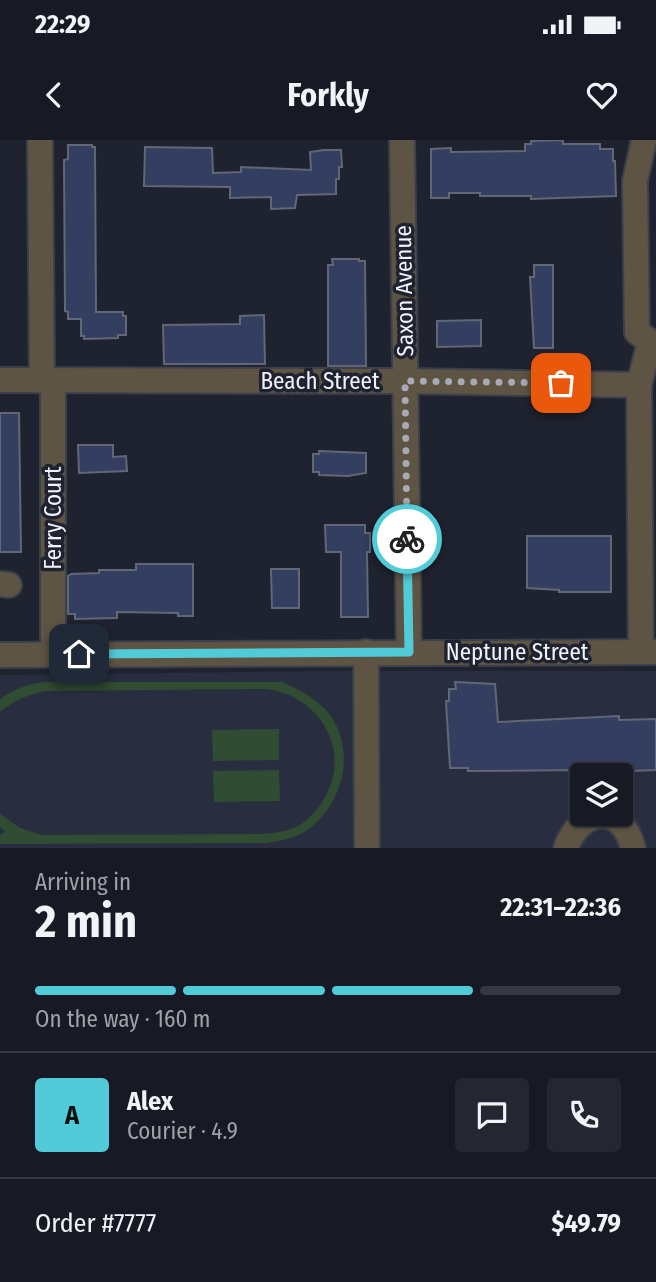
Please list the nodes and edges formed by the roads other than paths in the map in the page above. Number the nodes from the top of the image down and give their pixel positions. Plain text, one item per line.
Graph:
1 (40, 140) edge
2 (402, 140) edge
3 (647, 147) edge
4 (646, 202) edge
5 (646, 255) edge
6 (646, 304) edge
7 (653, 344) edge
8 (0, 380) edge
9 (47, 381) junction
10 (405, 381) junction
11 (639, 385) junction
12 (366, 652) junction
13 (409, 652) junction
14 (648, 652) edge
15 (53, 654) junction
16 (0, 655) edge
17 (367, 848) edge
18 (566, 848) edge
19 (633, 848) edge

1 - 9 street, Ferry Court
2 - 10 street, Saxon Avenue
3 - 4 street
4 - 5 street
5 - 6 street
6 - 7 street
7 - 11 street
8 - 9 street, Beach Street
9 - 10 street, Beach Street
9 - 15 street, Ferry Court
10 - 11 street, Beach Street
10 - 13 street, Saxon Avenue
11 - 14 street
12 - 13 street, Neptune Street
12 - 15 street, Neptune Street
12 - 17 street
13 - 14 street, Neptune Street
15 - 16 street, Neptune Street
18 - 19 street

